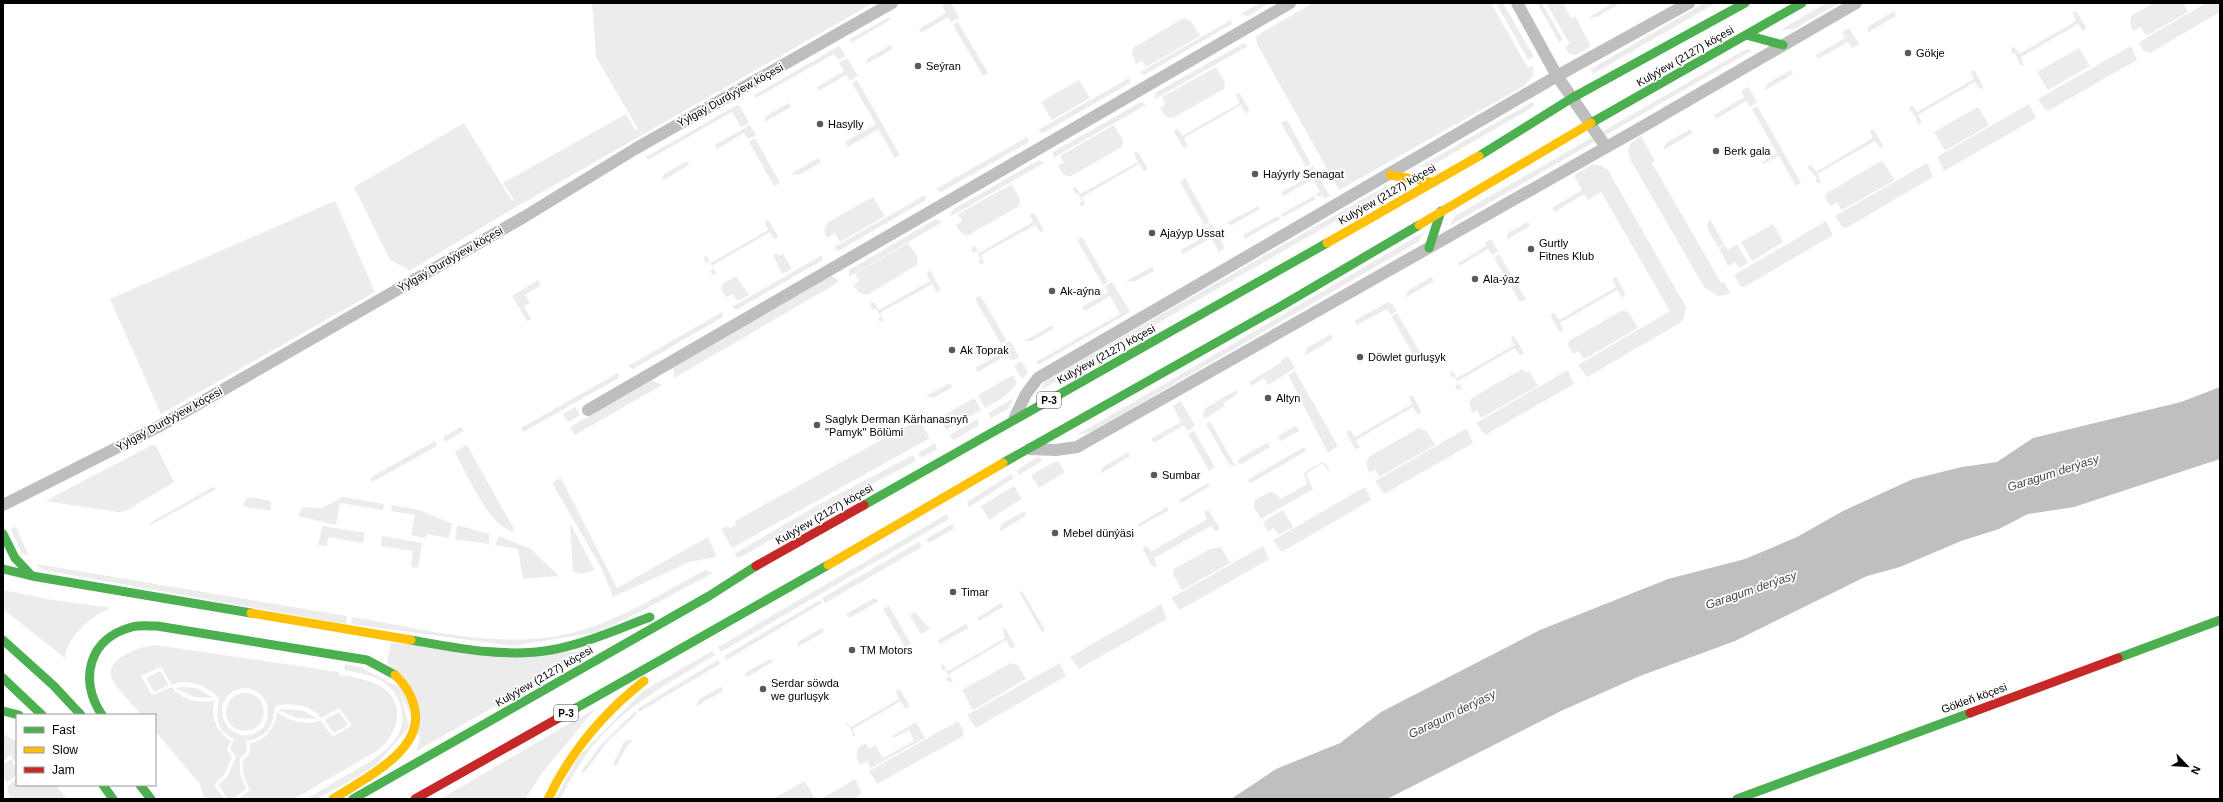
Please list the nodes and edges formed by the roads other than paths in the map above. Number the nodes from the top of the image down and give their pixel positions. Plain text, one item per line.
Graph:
1 (892, 3) edge
2 (1290, 3) edge
3 (1517, 3) edge
4 (1689, 3) edge
5 (1746, 3) edge
6 (1802, 3) edge
7 (1856, 3) edge
8 (1733, 7) edge
9 (1746, 35) junction
10 (1783, 45) junction
11 (1558, 76) junction
12 (1572, 98) junction
13 (1590, 124) junction
14 (1606, 147) junction
15 (1390, 174) junction
16 (1431, 182) junction
17 (1441, 210) junction
18 (1429, 248) junction
19 (588, 410) dead end
20 (1014, 420) junction
21 (1027, 448) junction
22 (3, 505) edge
23 (3, 534) edge
24 (3, 569) edge
25 (32, 576) junction
26 (709, 596) junction
27 (2220, 620) edge
28 (718, 627) junction
29 (3, 640) edge
30 (3, 678) edge
31 (3, 711) edge
32 (16, 714) edge
33 (41, 714) edge
34 (80, 714) edge
35 (101, 714) edge
36 (104, 786) edge
37 (141, 786) edge
38 (113, 799) edge
39 (151, 799) edge
40 (333, 799) edge
41 (353, 799) edge
42 (415, 799) edge
43 (548, 799) edge
44 (1737, 799) edge

1 - 22 street, Ýylgaý Durdyýew köçesi
2 - 19 street
3 - 11 street
4 - 11 street
5 - 8 main road, Kulyýew (2127) köçesi / P-3
6 - 9 main road, Kulyýew (2127) köçesi / P-3
7 - 10 street
8 - 12 main road, Kulyýew (2127) köçesi / P-3
9 - 10 main road
9 - 13 main road, Kulyýew (2127) köçesi / P-3
10 - 14 street
11 - 12 street
11 - 15 street
12 - 13 street
12 - 16 main road, Kulyýew (2127) köçesi / P-3
13 - 14 street
13 - 17 main road, Kulyýew (2127) köçesi / P-3
14 - 18 street
15 - 16 main road
15 - 20 street
16 - 20 main road, Kulyýew (2127) köçesi / P-3
17 - 18 main road
17 - 21 main road, Kulyýew (2127) köçesi / P-3
18 - 21 street
20 - 26 main road, Kulyýew (2127) köçesi / P-3
21 - 28 main road, Kulyýew (2127) köçesi / P-3
23 - 25 main road
24 - 25 main road
25 - 26 main road
26 - 41 main road, Kulyýew (2127) köçesi / P-3
27 - 44 main road, Gökleň köçesi
28 - 42 main road, Kulyýew (2127) köçesi / P-3
28 - 43 main road
29 - 34 main road
30 - 33 main road
31 - 32 main road
35 - 40 main road
36 - 38 main road
37 - 39 main road

